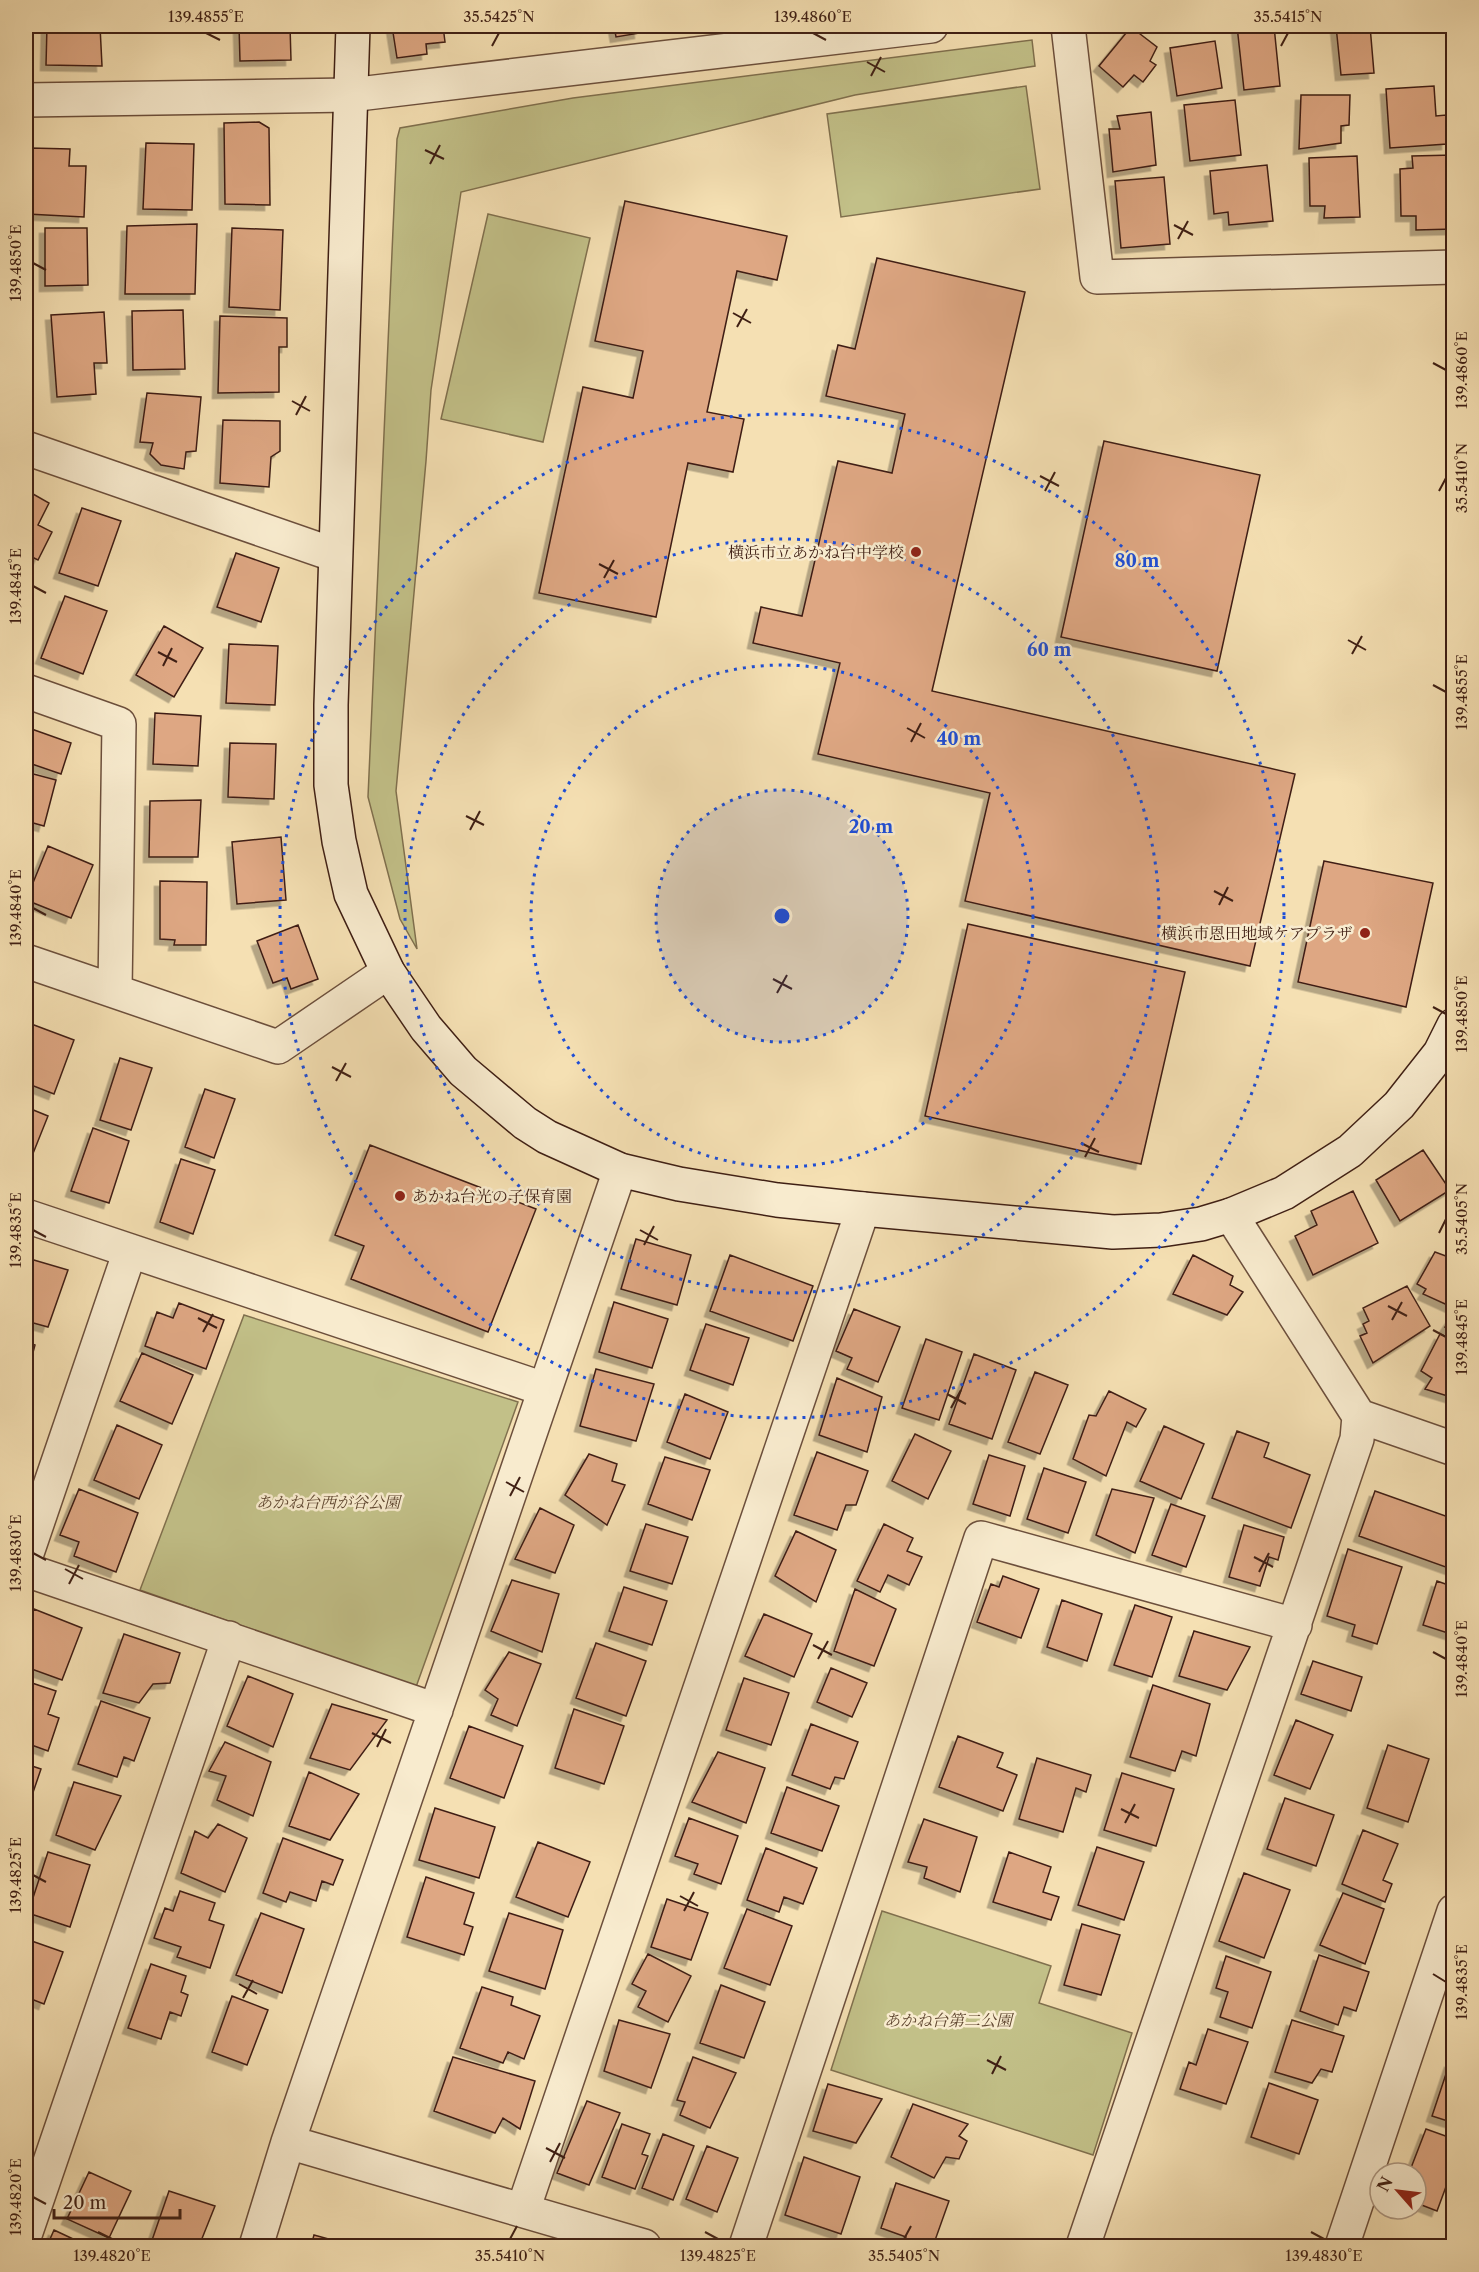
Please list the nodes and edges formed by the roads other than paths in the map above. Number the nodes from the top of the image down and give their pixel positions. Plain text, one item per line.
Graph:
1 (353, 26) edge
2 (931, 26) edge
3 (1068, 26) edge
4 (351, 95) junction
5 (26, 100) edge
6 (1454, 267) edge
7 (26, 448) edge
8 (335, 555) junction
9 (26, 691) edge
10 (26, 961) edge
11 (388, 972) junction
12 (115, 990) junction
13 (1454, 1024) edge
14 (620, 1170) junction
15 (863, 1209) junction
16 (1232, 1215) junction
17 (26, 1216) edge
18 (130, 1251) junction
19 (544, 1389) junction
20 (1359, 1416) junction
21 (1454, 1449) edge
22 (26, 1556) edge
23 (26, 1570) edge
24 (1295, 1625) junction
25 (229, 1638) junction
26 (436, 1710) junction
27 (1454, 1911) edge
28 (288, 2142) junction
29 (523, 2210) junction
30 (26, 2232) edge
31 (256, 2247) edge
32 (644, 2247) edge
33 (746, 2247) edge
34 (1083, 2247) edge
35 (1342, 2247) edge

1 - 4 street
2 - 4 street
3 - 6 street
4 - 5 street
4 - 8 street
7 - 8 street
8 - 11 street
9 - 12 street
10 - 12 street
11 - 12 street
11 - 14 street
13 - 16 street
14 - 15 street
14 - 19 street
15 - 16 street
15 - 29 street
16 - 20 street
17 - 18 street
18 - 19 street
18 - 22 street
19 - 26 street
20 - 21 street
20 - 24 street
23 - 25 street
24 - 33 street
24 - 34 street
25 - 26 street
25 - 30 street
26 - 28 street
27 - 35 street
28 - 29 street
28 - 31 street
29 - 32 street

